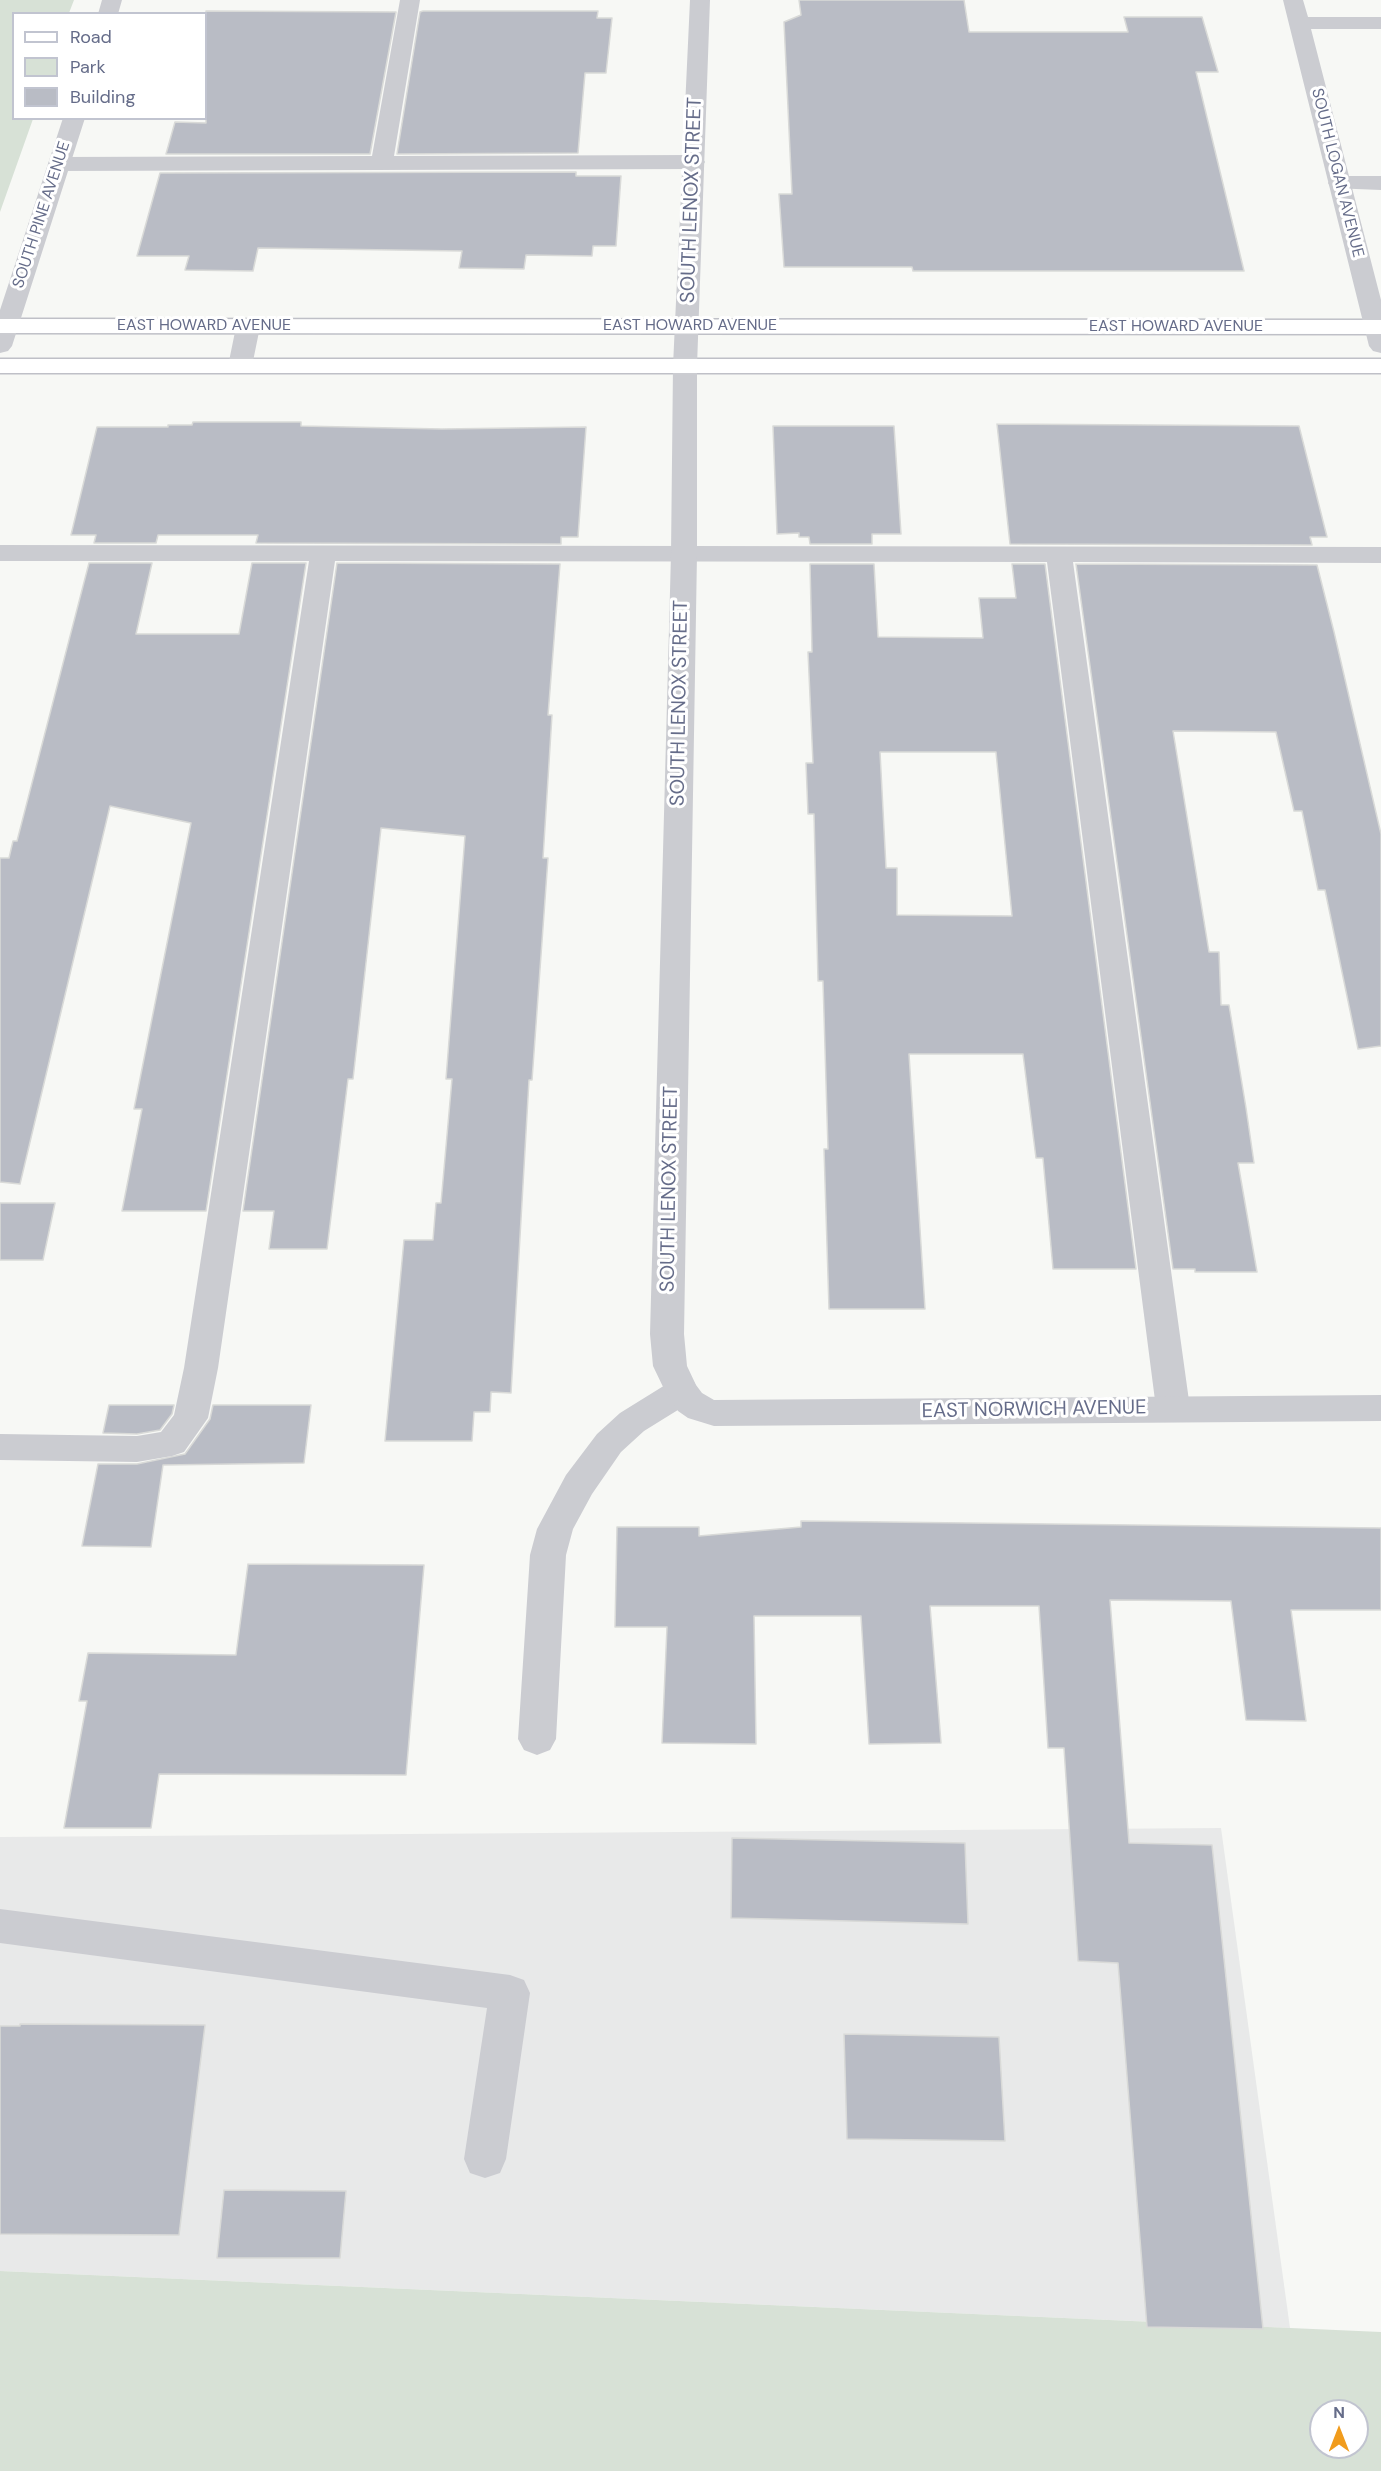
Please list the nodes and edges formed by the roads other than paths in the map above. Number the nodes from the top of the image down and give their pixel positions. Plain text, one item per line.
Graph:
1 (410, 0) edge
2 (700, 0) edge
3 (1293, 0) edge
4 (1299, 23) junction
5 (1381, 23) edge
6 (73, 120) edge
7 (694, 162) junction
8 (382, 163) junction
9 (59, 164) junction
10 (1339, 183) junction
11 (1381, 183) edge
12 (687, 326) junction
13 (248, 327) junction
14 (2, 332) edge
15 (1379, 333) edge
16 (0, 366) edge
17 (240, 366) junction
18 (685, 366) junction
19 (1381, 366) edge
20 (0, 553) edge
21 (323, 553) junction
22 (684, 554) junction
23 (1059, 555) junction
24 (1381, 555) edge
25 (686, 1396) junction
26 (1173, 1408) junction
27 (1381, 1408) edge
28 (0, 1447) edge
29 (537, 1739) dead end
30 (0, 1926) edge
31 (485, 2159) dead end

1 - 8 street
2 - 7 street, SOUTH LENOX STREET
3 - 4 street, SOUTH LOGAN AVENUE
4 - 5 street
4 - 10 street, SOUTH LOGAN AVENUE
6 - 9 street, SOUTH PINE AVENUE
7 - 8 street
7 - 12 street, SOUTH LENOX STREET
8 - 9 street
9 - 14 street, SOUTH PINE AVENUE
10 - 11 street
10 - 15 street, SOUTH LOGAN AVENUE
12 - 13 main road, EAST HOWARD AVENUE
12 - 15 main road, EAST HOWARD AVENUE
12 - 18 street, SOUTH LENOX STREET
13 - 14 main road, EAST HOWARD AVENUE
13 - 17 street
16 - 17 main road
17 - 18 main road
18 - 19 main road
18 - 22 street, SOUTH LENOX STREET
20 - 21 street
21 - 22 street
21 - 28 street
22 - 23 street
22 - 25 street, SOUTH LENOX STREET
23 - 24 street
23 - 26 street
25 - 26 street, EAST NORWICH AVENUE
25 - 29 street
26 - 27 street, EAST NORWICH AVENUE
30 - 31 street

